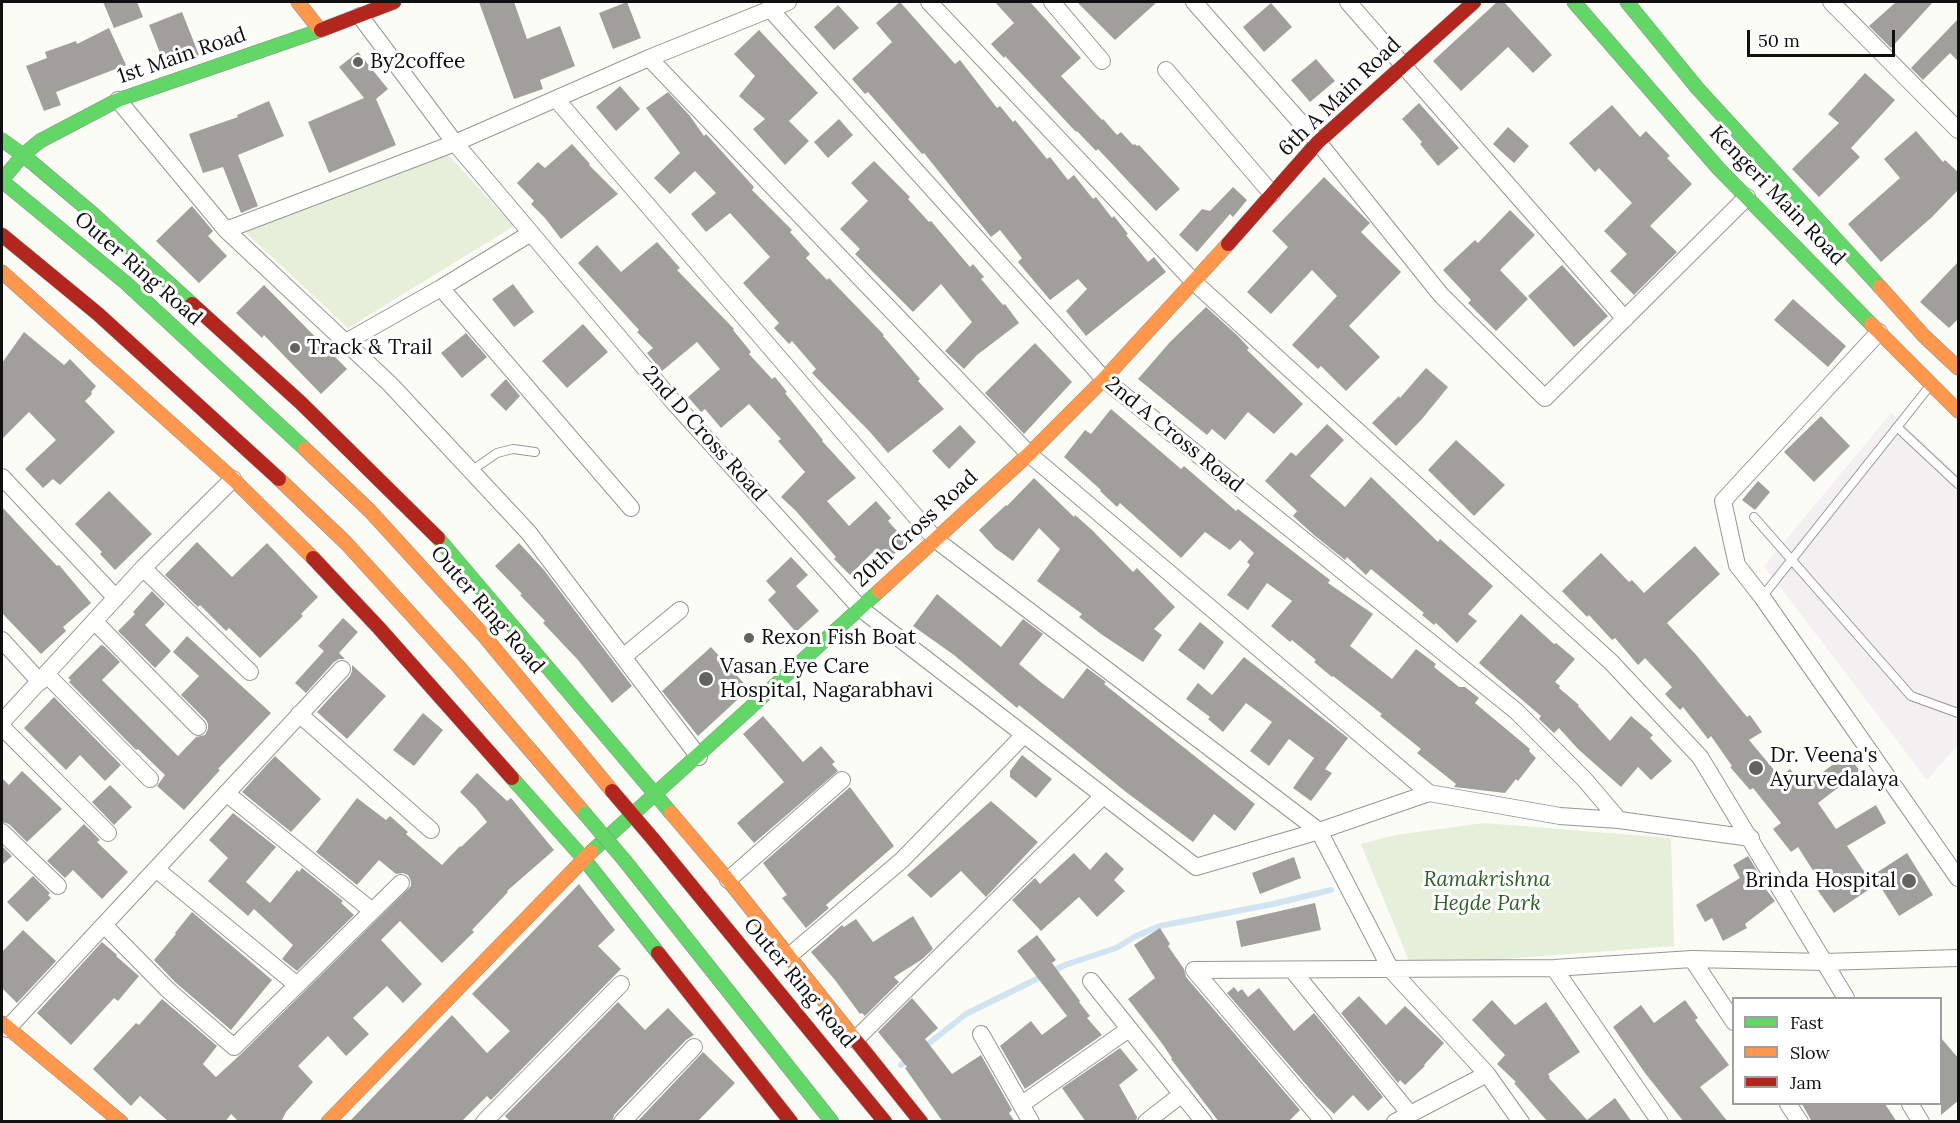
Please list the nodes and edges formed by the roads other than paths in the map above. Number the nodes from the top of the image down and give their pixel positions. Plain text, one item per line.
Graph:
1 (298, 2) edge
2 (394, 2) edge
3 (788, 2) edge
4 (929, 2) edge
5 (1052, 2) edge
6 (1194, 2) edge
7 (1348, 2) edge
8 (1474, 2) edge
9 (1574, 2) edge
10 (1832, 2) edge
11 (1632, 4) edge
12 (769, 8) junction
13 (360, 16) junction
14 (320, 30) junction
15 (649, 58) junction
16 (1102, 61) dead end
17 (1402, 66) junction
18 (1166, 70) dead end
19 (556, 99) junction
20 (118, 100) junction
21 (1959, 130) edge
22 (2, 140) edge
23 (1318, 142) junction
24 (455, 144) junction
25 (23, 155) junction
26 (2, 180) edge
27 (1272, 194) junction
28 (1747, 197) junction
29 (226, 230) junction
30 (531, 233) junction
31 (2, 235) edge
32 (2, 273) edge
33 (1194, 282) junction
34 (441, 288) junction
35 (1625, 319) junction
36 (1879, 332) junction
37 (346, 342) junction
38 (1959, 368) edge
39 (1104, 379) junction
40 (1932, 385) junction
41 (1959, 411) edge
42 (1898, 427) junction
43 (535, 452) dead end
44 (1029, 454) junction
45 (471, 471) junction
46 (2, 477) edge
47 (233, 480) junction
48 (1959, 484) edge
49 (632, 508) dead end
50 (1754, 517) dead end
51 (936, 540) junction
52 (1791, 559) junction
53 (143, 568) junction
54 (1762, 597) junction
55 (117, 598) junction
56 (861, 609) junction
57 (680, 610) dead end
58 (95, 622) junction
59 (2, 640) edge
60 (623, 657) junction
61 (342, 669) dead end
62 (250, 672) dead end
63 (44, 678) junction
64 (1959, 713) edge
65 (299, 714) junction
66 (2, 722) edge
67 (198, 727) dead end
68 (2, 728) edge
69 (1023, 736) junction
70 (699, 757) junction
71 (150, 779) dead end
72 (842, 780) dead end
73 (226, 793) junction
74 (654, 793) junction
75 (1430, 793) junction
76 (1102, 798) junction
77 (1619, 820) junction
78 (431, 830) dead end
79 (1319, 831) junction
80 (2, 832) edge
81 (108, 833) dead end
82 (1751, 838) junction
83 (584, 859) junction
84 (156, 869) junction
85 (1959, 878) edge
86 (728, 880) junction
87 (401, 883) dead end
88 (58, 886) dead end
89 (371, 910) junction
90 (104, 925) junction
91 (789, 956) junction
92 (1959, 958) edge
93 (1692, 959) junction
94 (1824, 962) junction
95 (1554, 968) junction
96 (1391, 970) junction
97 (1293, 971) junction
98 (1091, 981) dead end
99 (621, 984) dead end
100 (297, 985) junction
101 (1845, 997) edge
102 (1732, 1019) edge
103 (4, 1026) edge
104 (1129, 1029) junction
105 (981, 1034) dead end
106 (855, 1040) junction
107 (694, 1047) dead end
108 (1487, 1074) junction
109 (1182, 1094) junction
110 (1022, 1104) junction
111 (1789, 1105) edge
112 (1911, 1105) edge
113 (1403, 1118) edge
114 (121, 1122) edge
115 (328, 1122) edge
116 (483, 1122) edge
117 (622, 1122) edge
118 (791, 1122) edge
119 (832, 1122) edge
120 (885, 1122) edge
121 (921, 1122) edge
122 (1031, 1122) edge
123 (1146, 1122) edge
124 (1204, 1122) edge
125 (1324, 1122) edge
126 (1521, 1122) edge
127 (1659, 1122) edge
128 (1800, 1122) edge
129 (1921, 1122) edge

1 - 14 main road
2 - 13 main road, 1st Main Road
3 - 12 street
4 - 33 street
5 - 16 street
6 - 23 street
7 - 17 street
8 - 17 main road, 6th A Main Road
9 - 28 main road, Kengeri Main Road
10 - 21 street
11 - 38 main road, Kengeri Main Road
12 - 15 street
12 - 39 street, 2nd A Cross Road
13 - 14 main road, 1st Main Road
13 - 24 street, 2nd D Cross Road
14 - 20 main road, 1st Main Road
15 - 19 street
15 - 44 street
17 - 23 main road, 6th A Main Road
17 - 35 street
18 - 27 street
19 - 24 street
19 - 51 street
20 - 25 main road, 1st Main Road
20 - 29 street
22 - 25 main road
23 - 27 main road, 6th A Main Road
23 - 35 street
24 - 29 street
24 - 30 street, 2nd D Cross Road
25 - 26 main road, 1st Main Road
25 - 74 main road
26 - 120 main road, Outer Ring Road, bridge
27 - 33 main road, 6th A Main Road
28 - 35 street
28 - 36 main road, Kengeri Main Road
29 - 37 street
30 - 34 street
30 - 56 street, 2nd D Cross Road
31 - 119 main road, bridge
32 - 47 main road
33 - 39 main road, 20th Cross Road
33 - 82 street
34 - 37 street
34 - 49 street
36 - 40 main road, Kengeri Main Road
36 - 54 street
37 - 45 street
39 - 44 main road, 20th Cross Road
39 - 77 street, 2nd A Cross Road
40 - 41 main road, Kengeri Main Road
40 - 42 lane
42 - 48 lane
42 - 52 lane
43 - 45 lane
44 - 51 main road, 20th Cross Road
44 - 75 street
45 - 60 street
46 - 55 street
47 - 53 street
47 - 83 main road
50 - 52 lane
51 - 56 main road, 20th Cross Road
51 - 79 street
52 - 54 lane
52 - 64 lane
53 - 55 street
53 - 62 street
54 - 85 street
55 - 58 street
56 - 69 street, 2nd D Cross Road
56 - 70 main road, 20th Cross Road
57 - 60 street
58 - 63 street
58 - 67 street
59 - 63 street
60 - 70 street
61 - 65 street
63 - 66 street
63 - 71 street
65 - 73 street
65 - 78 street
68 - 81 street
69 - 76 street, 2nd D Cross Road
69 - 91 street
70 - 74 main road, 20th Cross Road
72 - 86 street
73 - 84 street
73 - 89 street
74 - 83 main road, 20th Cross Road
74 - 86 main road
75 - 77 street
75 - 79 street
76 - 79 street, 2nd D Cross Road
76 - 106 street
77 - 82 street
79 - 96 street
80 - 88 street
82 - 94 street
83 - 115 main road, 20th Cross Road
83 - 118 main road
84 - 90 street
84 - 100 street
86 - 91 main road
87 - 89 street
89 - 100 street
90 - 100 street
90 - 103 street
91 - 106 main road
92 - 94 street
93 - 94 street
93 - 95 street
93 - 102 street
94 - 101 street
95 - 96 street
95 - 127 street
96 - 97 street
96 - 108 street
97 - 113 street
97 - 125 street
98 - 104 street
99 - 116 street
103 - 114 main road
104 - 109 street
104 - 110 street
105 - 110 street
106 - 121 main road
107 - 117 street
108 - 113 street
108 - 126 street
109 - 123 street
109 - 124 street
110 - 122 street
111 - 128 street
112 - 129 street

